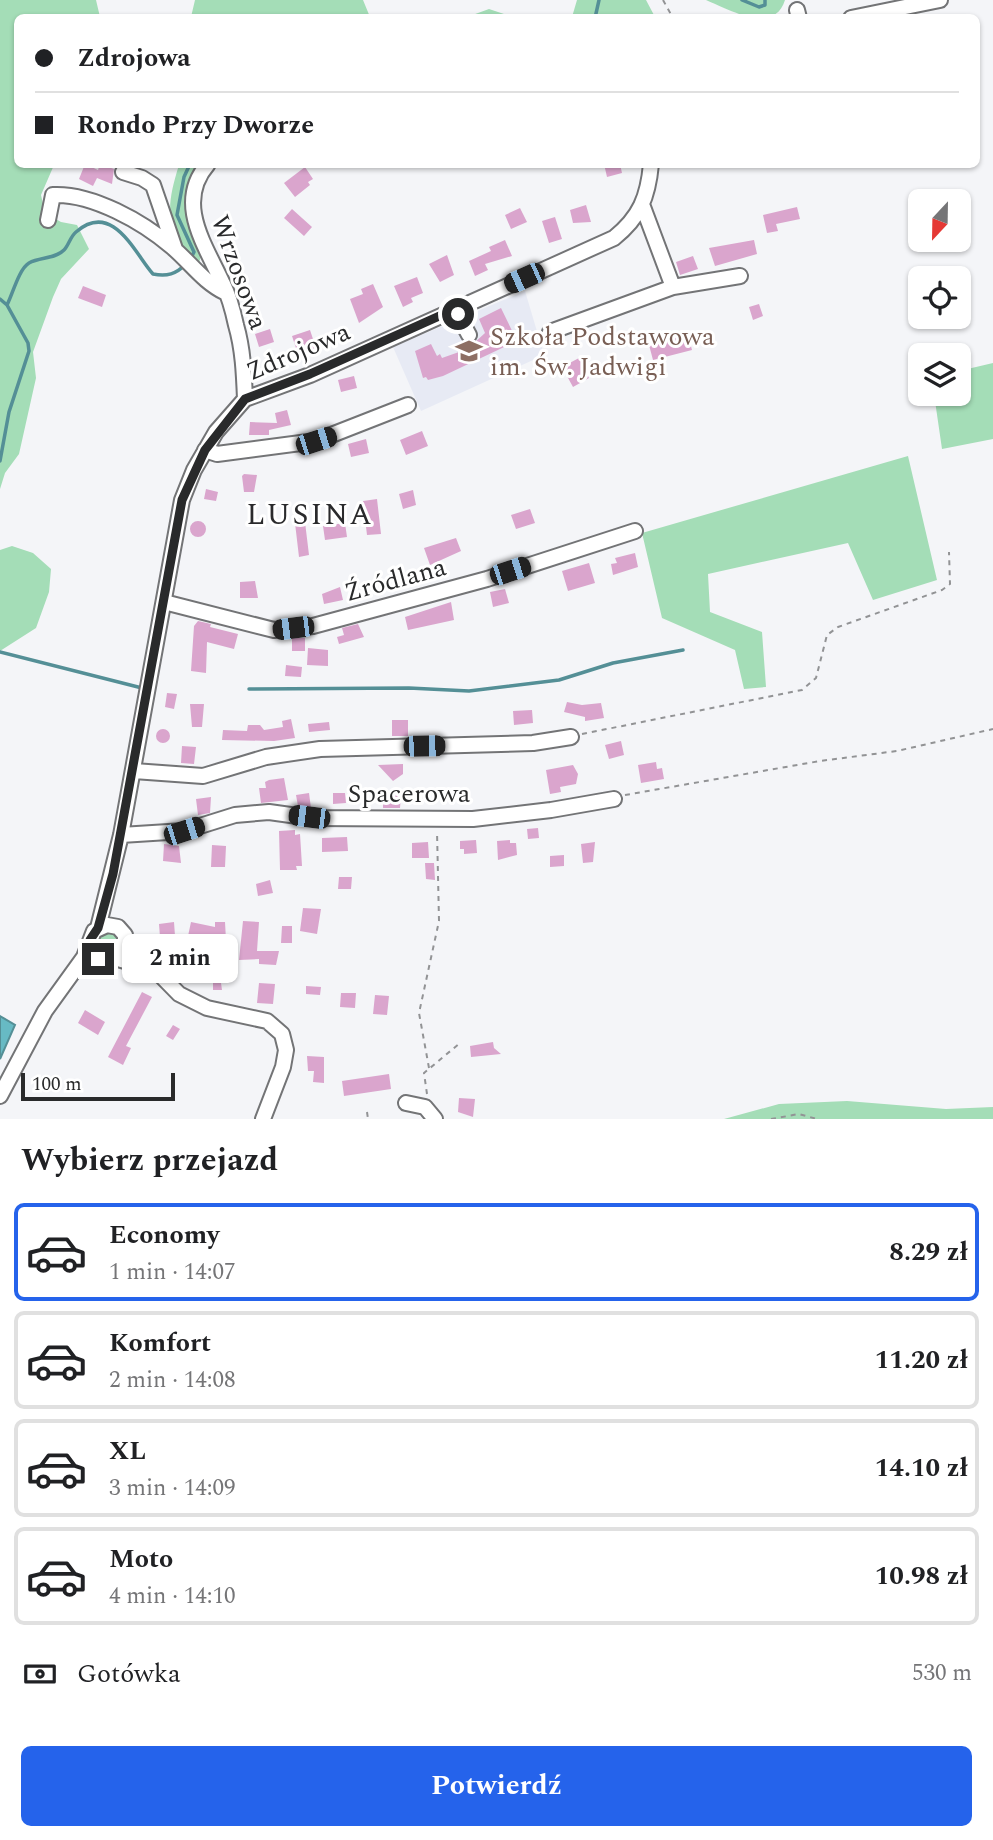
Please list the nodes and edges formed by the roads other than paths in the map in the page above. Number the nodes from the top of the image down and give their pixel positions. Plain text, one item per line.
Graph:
1 (860, 0) edge
2 (940, 0) edge
3 (865, 11) edge
4 (206, 168) edge
5 (650, 168) edge
6 (123, 172) dead end
7 (643, 207) junction
8 (48, 220) dead end
9 (183, 258) junction
10 (740, 276) dead end
11 (673, 287) junction
12 (226, 293) junction
13 (455, 309) junction
14 (550, 331) dead end
15 (469, 335) dead end
16 (245, 399) junction
17 (408, 405) dead end
18 (205, 450) junction
19 (635, 531) dead end
20 (164, 602) junction
21 (571, 737) road end
22 (134, 771) junction
23 (614, 799) road end
24 (121, 835) junction
25 (109, 892) junction
26 (118, 927) junction
27 (98, 928) junction
28 (127, 941) junction
29 (90, 945) junction
30 (118, 959) junction
31 (103, 961) junction
32 (153, 970) junction
33 (74, 976) junction
34 (0, 1096) edge
35 (405, 1103) dead end
36 (432, 1115) edge
37 (263, 1119) edge

1 - 3 street
2 - 3 street
4 - 12 street, Wrzosowa
5 - 7 street
6 - 9 street
7 - 11 street
7 - 13 street, Zdrojowa
8 - 9 street
9 - 12 street
10 - 11 street
11 - 14 street
12 - 16 street, Wrzosowa
13 - 15 street
13 - 16 street, Zdrojowa
16 - 18 street, Zdrojowa
17 - 18 street
18 - 20 street, Zdrojowa
19 - 20 street, Źródlana
20 - 22 street, Zdrojowa
21 - 22 street
22 - 24 street, Zdrojowa
23 - 24 street, Spacerowa
24 - 25 street, Zdrojowa
25 - 26 street, Zdrojowa
25 - 27 street, Zdrojowa
26 - 27 street
26 - 28 street
27 - 29 street
28 - 30 street
28 - 32 street
29 - 31 street
29 - 33 street
30 - 31 street
30 - 32 street
31 - 33 street
32 - 37 street
33 - 34 street
35 - 36 street

